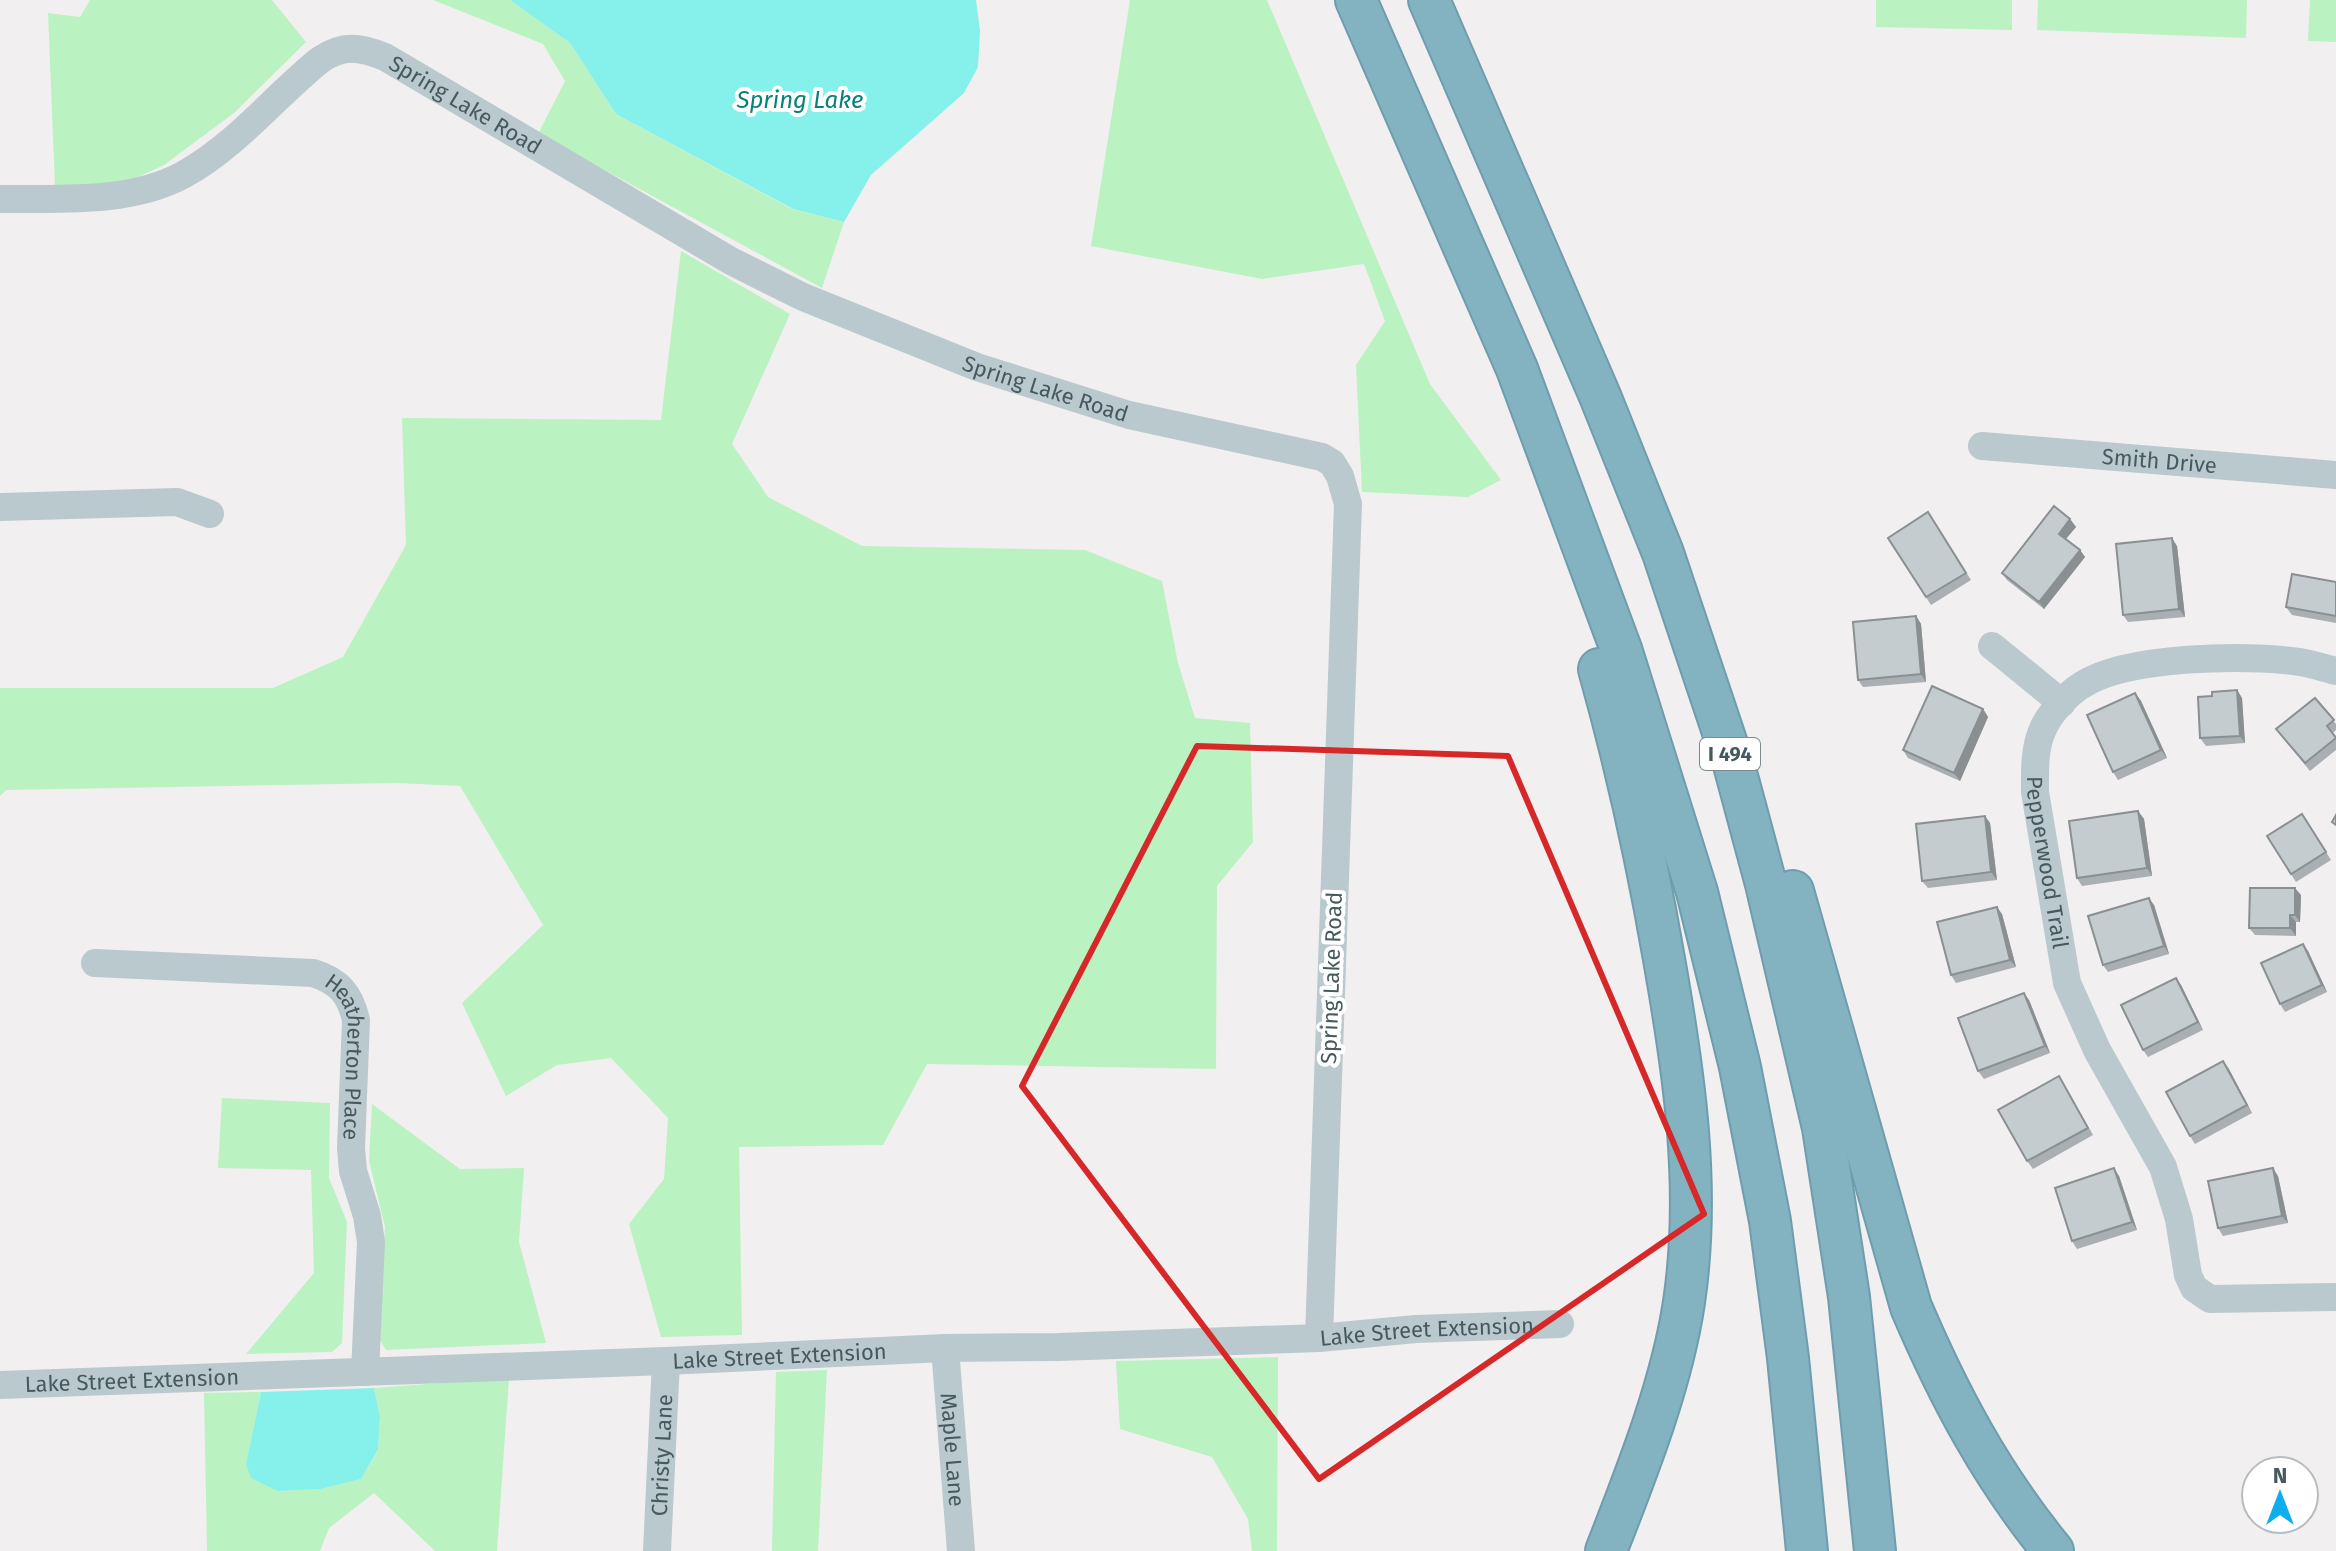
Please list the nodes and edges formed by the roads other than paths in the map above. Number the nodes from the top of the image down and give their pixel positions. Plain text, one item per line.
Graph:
1 (1356, 0) edge
2 (1429, 0) edge
3 (0, 199) edge
4 (1982, 446) dead end
5 (2336, 475) edge
6 (0, 507) edge
7 (210, 514) dead end
8 (1575, 524) junction
9 (1693, 638) junction
10 (1992, 646) dead end
11 (2336, 671) edge
12 (2062, 703) junction
13 (95, 963) dead end
14 (2336, 1297) edge
15 (1560, 1324) dead end
16 (1319, 1338) junction
17 (945, 1348) junction
18 (666, 1361) junction
19 (365, 1372) junction
20 (0, 1385) edge
21 (657, 1551) edge
22 (961, 1551) edge
23 (1606, 1551) edge
24 (1807, 1551) edge
25 (1875, 1551) edge
26 (2053, 1551) edge

1 - 8 highway
2 - 9 highway, I 494
3 - 16 street, Spring Lake Road
4 - 5 street, Smith Drive
6 - 7 street
8 - 23 highway
8 - 24 highway
9 - 25 highway, I 494
9 - 26 highway
10 - 12 street
11 - 12 street, Pepperwood Trail
12 - 14 street, Pepperwood Trail
13 - 19 street, Heatherton Place
15 - 16 street, Lake Street Extension
16 - 17 street, Lake Street Extension
17 - 18 street, Lake Street Extension
17 - 22 street, Maple Lane
18 - 19 street, Lake Street Extension
18 - 21 street, Christy Lane
19 - 20 street, Lake Street Extension

